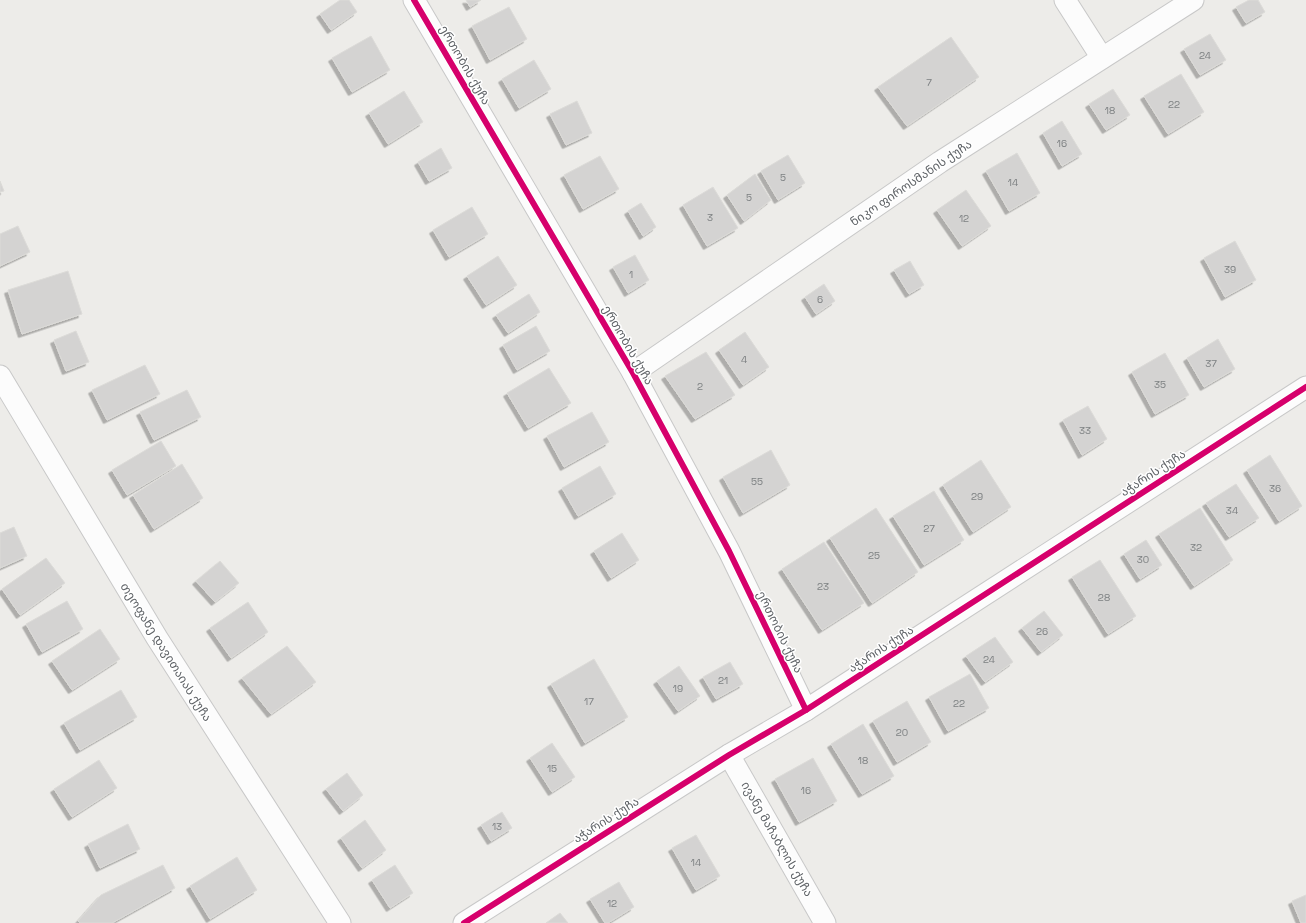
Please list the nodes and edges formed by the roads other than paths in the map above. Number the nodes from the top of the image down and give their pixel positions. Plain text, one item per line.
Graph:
1 (414, 0) edge
2 (1065, 0) edge
3 (1193, 0) edge
4 (1102, 58) junction
5 (633, 373) junction
6 (0, 376) edge
7 (1306, 387) edge
8 (806, 710) junction
9 (729, 755) junction
10 (340, 923) edge
11 (464, 923) edge
12 (825, 923) edge

1 - 5 street, ერთობის ქუჩა
2 - 4 street
3 - 4 street, ნიკო ფიროსმანის ქუჩა
4 - 5 street, ნიკო ფიროსმანის ქუჩა
5 - 8 street, ერთობის ქუჩა
6 - 10 street, თეოფანე დავითაიას ქუჩა
7 - 8 street, აჭარის ქუჩა
8 - 9 street, აჭარის ქუჩა
9 - 11 street, აჭარის ქუჩა
9 - 12 street, ივანე მაჩაბლის ქუჩა

